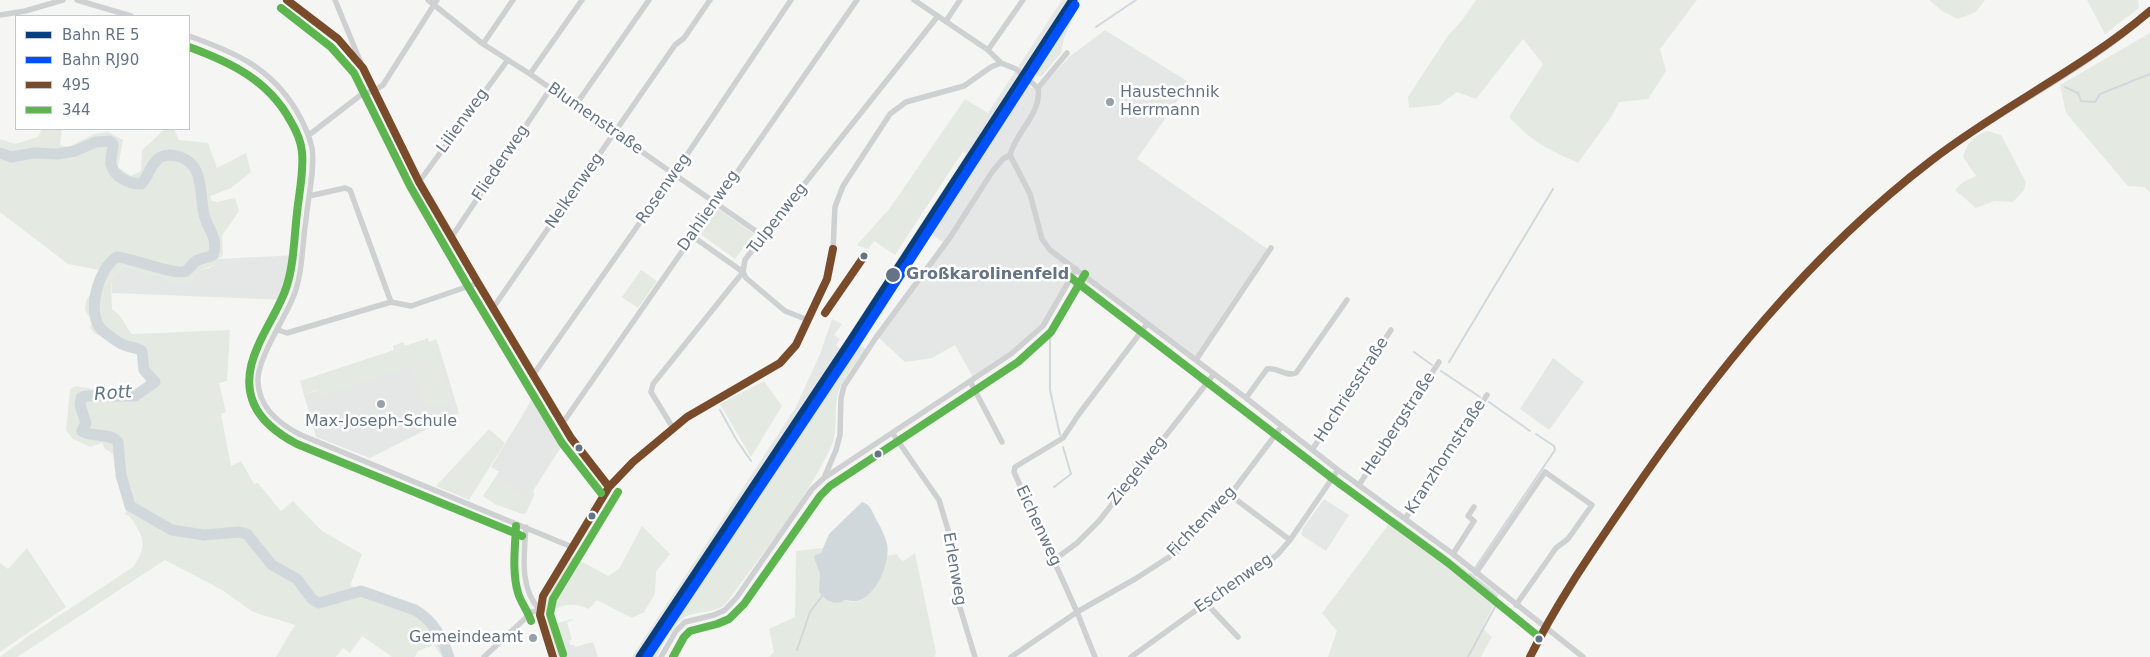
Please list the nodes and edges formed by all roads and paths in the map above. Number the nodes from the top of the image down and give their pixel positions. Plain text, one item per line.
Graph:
1 (63, 0) edge
2 (77, 0) edge
3 (287, 0) edge
4 (335, 0) edge
5 (428, 0) edge
6 (513, 0) edge
7 (582, 0) edge
8 (649, 0) edge
9 (710, 0) edge
10 (791, 0) edge
11 (857, 0) edge
12 (914, 0) edge
13 (960, 0) edge
14 (1023, 0) edge
15 (435, 2) edge
16 (103, 3) edge
17 (2150, 11) edge
18 (0, 15) edge
19 (129, 15) edge
20 (938, 16) junction
21 (946, 21) junction
22 (190, 36) edge
23 (483, 44) junction
24 (988, 50) junction
25 (1066, 53) dead end
26 (507, 61) junction
27 (1000, 63) junction
28 (363, 68) junction
29 (530, 74) junction
30 (551, 88) junction
31 (1038, 88) junction
32 (374, 91) junction
33 (575, 106) junction
34 (615, 134) junction
35 (309, 135) junction
36 (1010, 155) junction
37 (674, 174) junction
38 (419, 182) junction
39 (309, 196) junction
40 (715, 202) junction
41 (692, 236) junction
42 (763, 236) junction
43 (451, 238) junction
44 (1271, 248) dead end
45 (1076, 269) junction
46 (743, 272) junction
47 (478, 284) junction
48 (1347, 300) dead end
49 (391, 302) junction
50 (493, 308) junction
51 (808, 320) junction
52 (1147, 324) junction
53 (278, 330) junction
54 (1391, 330) dead end
55 (1196, 360) junction
56 (1439, 362) dead end
57 (1214, 374) junction
58 (534, 375) junction
59 (970, 381) junction
60 (1488, 395) dead end
61 (1246, 398) junction
62 (562, 424) junction
63 (1282, 426) junction
64 (673, 428) junction
65 (893, 434) junction
66 (1002, 442) dead end
67 (1312, 450) junction
68 (1338, 470) junction
69 (824, 478) junction
70 (1359, 485) junction
71 (609, 487) junction
72 (1230, 495) junction
73 (1474, 507) dead end
74 (1405, 519) junction
75 (526, 527) junction
76 (1290, 540) junction
77 (572, 547) junction
78 (1453, 554) junction
79 (1054, 560) junction
80 (1476, 572) junction
81 (1206, 603) junction
82 (1516, 605) junction
83 (540, 610) junction
84 (1078, 612) junction
85 (1544, 628) junction
86 (1238, 637) dead end
87 (484, 657) edge
88 (553, 657) edge
89 (661, 657) edge
90 (976, 657) edge
91 (1011, 657) edge
92 (1095, 657) edge
93 (1131, 657) edge
94 (1530, 657) edge
95 (1583, 657) edge

1 - 18 street
2 - 16 street
3 - 28 street
4 - 28 street
5 - 15 street, Blumenstraße
6 - 23 street
7 - 29 street
8 - 33 street
9 - 34 street, Nelkenweg
10 - 37 street, Rosenweg
11 - 40 street, Dahlienweg
12 - 20 street
13 - 21 street
14 - 24 street
15 - 23 street, Blumenstraße
15 - 32 street
16 - 19 street
17 - 85 street
20 - 21 street
20 - 42 street, Tulpenweg
21 - 24 street
22 - 35 street
23 - 26 street, Blumenstraße
24 - 27 street
25 - 31 street
26 - 29 street, Blumenstraße
26 - 38 street, Lilienweg
27 - 31 street
27 - 51 street
28 - 32 street
29 - 30 street, Blumenstraße
30 - 33 street, Blumenstraße
30 - 43 street, Fliederweg
31 - 36 street
32 - 35 street
32 - 38 street
33 - 34 street, Blumenstraße
34 - 37 street, Blumenstraße
34 - 50 street, Nelkenweg
35 - 39 street
36 - 45 street
36 - 69 street
37 - 40 street, Blumenstraße
37 - 58 street, Rosenweg
38 - 43 street
39 - 49 street
39 - 53 street
40 - 41 street, Dahlienweg
40 - 42 street, Blumenstraße
41 - 46 street
41 - 62 street, Dahlienweg
42 - 46 street, Tulpenweg
43 - 47 street
44 - 55 street
45 - 52 street
45 - 59 street
46 - 51 street
46 - 64 street, Tulpenweg
47 - 49 street
47 - 50 street
48 - 61 street
49 - 53 street
50 - 58 street
51 - 64 street
52 - 55 street
52 - 79 street, Eichenweg
53 - 75 street
54 - 67 street, Hochriesstraße
55 - 57 street
56 - 70 street, Heubergstraße
57 - 61 street
57 - 79 street, Ziegelweg
58 - 62 street
59 - 65 street
59 - 66 street
60 - 74 street, Kranzhornstraße
61 - 63 street
62 - 71 street
63 - 67 street
63 - 72 street, Fichtenweg
64 - 71 street
65 - 69 street
65 - 90 street, Erlenweg
67 - 68 street
68 - 70 street
68 - 76 street, Eschenweg
69 - 89 street
70 - 74 street
71 - 77 street
72 - 76 street
72 - 84 street, Fichtenweg
73 - 78 street
74 - 78 street
75 - 77 street
75 - 83 street
76 - 81 street, Eschenweg
77 - 83 street
78 - 80 street
79 - 84 street, Eichenweg
80 - 82 street
80 - 82 street
81 - 86 street
81 - 93 street, Eschenweg
82 - 85 street
83 - 87 street
83 - 88 street
84 - 91 street, Fichtenweg
84 - 92 street, Eichenweg
85 - 94 street
85 - 95 street

